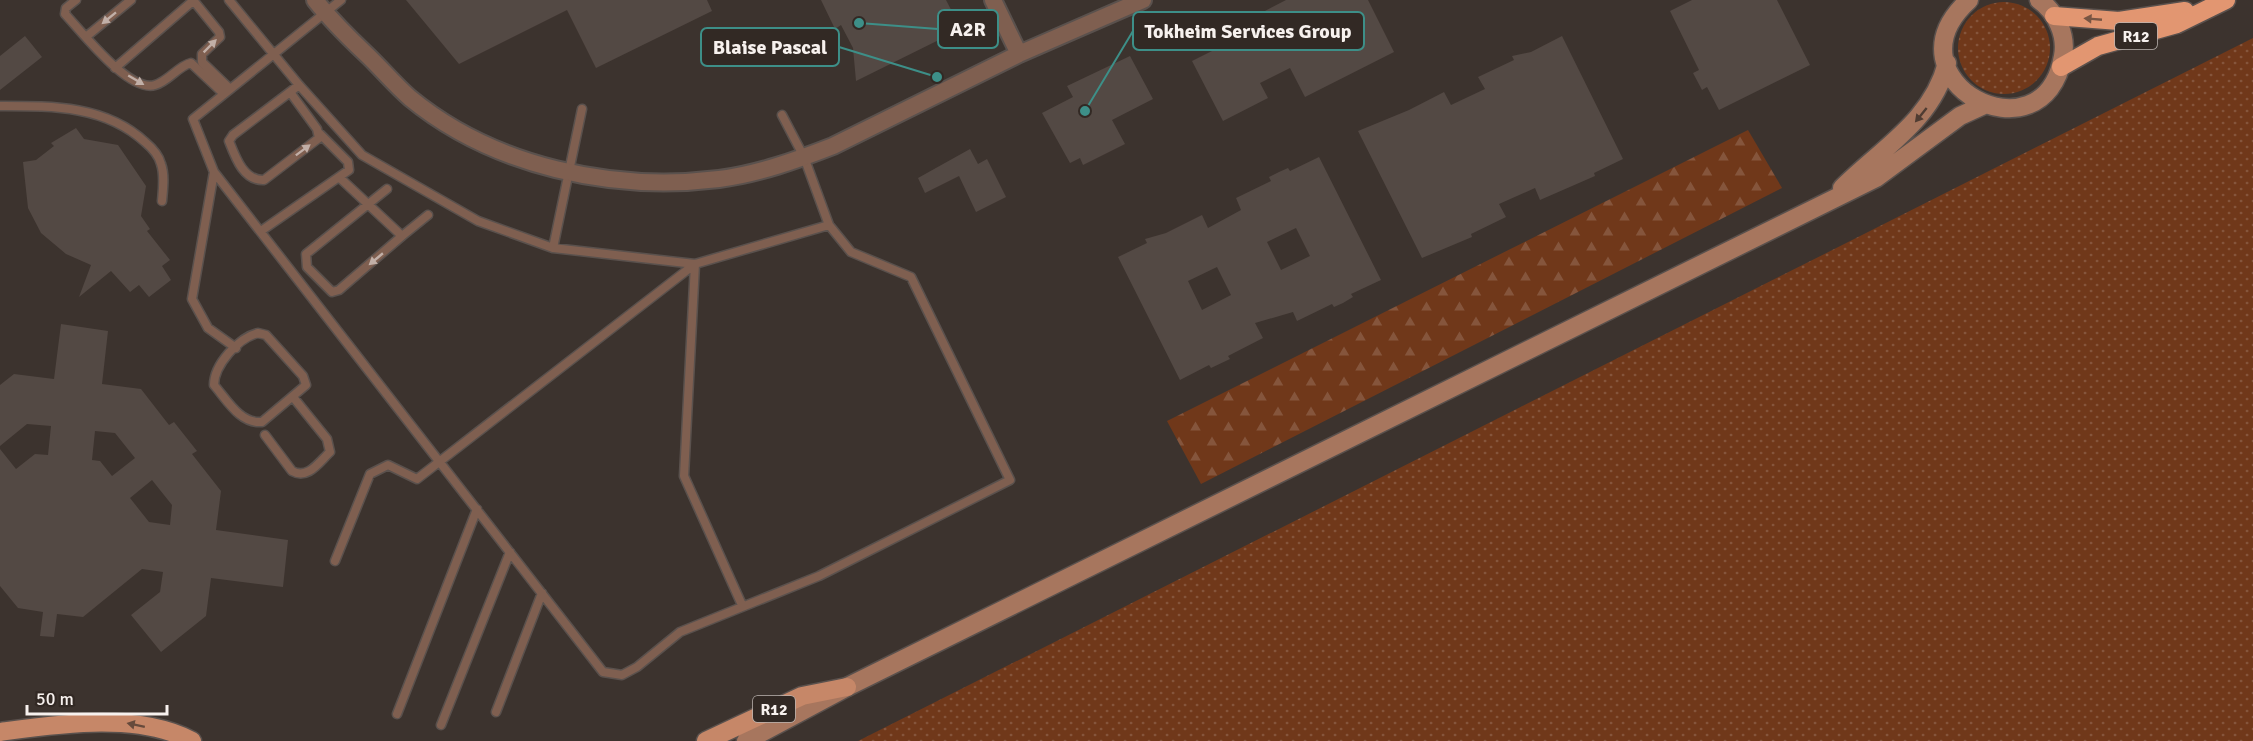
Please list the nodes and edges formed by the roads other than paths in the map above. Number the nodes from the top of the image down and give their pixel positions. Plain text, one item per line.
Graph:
1 (76, 0) edge
2 (131, 0) edge
3 (193, 0) edge
4 (229, 0) edge
5 (315, 0) edge
6 (341, 0) edge
7 (993, 0) edge
8 (1143, 0) edge
9 (2039, 0) edge
10 (2219, 3) edge
11 (1961, 4) edge
12 (325, 14) junction
13 (2054, 16) junction
14 (87, 36) junction
15 (1019, 54) junction
16 (273, 55) junction
17 (1947, 63) junction
18 (2061, 67) junction
19 (115, 68) junction
20 (299, 86) junction
21 (227, 92) junction
22 (290, 92) junction
23 (1984, 105) junction
24 (0, 106) edge
25 (582, 109) dead end
26 (782, 115) dead end
27 (320, 134) junction
28 (804, 157) junction
29 (571, 171) junction
30 (214, 172) junction
31 (340, 178) junction
32 (387, 189) dead end
33 (1832, 198) junction
34 (162, 201) dead end
35 (369, 206) junction
36 (428, 215) dead end
37 (830, 225) junction
38 (261, 231) junction
39 (402, 236) junction
40 (553, 248) junction
41 (695, 264) junction
42 (236, 348) junction
43 (293, 397) junction
44 (265, 435) dead end
45 (440, 462) junction
46 (477, 509) junction
47 (510, 552) junction
48 (335, 561) dead end
49 (542, 593) junction
50 (742, 605) junction
51 (847, 687) junction
52 (496, 712) dead end
53 (397, 714) dead end
54 (441, 725) dead end
55 (0, 732) edge
56 (192, 741) edge
57 (706, 741) edge
58 (746, 741) edge

1 - 14 lane
2 -> 14 lane
3 - 19 lane
21 -> 3 lane
4 - 16 lane
5 - 12 street
6 - 12 lane
7 - 15 street
8 - 15 street
9 - 13 main road
10 -> 13 highway
10 - 18 highway, R12
11 - 17 main road
12 - 16 lane
12 - 29 street
13 - 18 main road
14 - 19 lane
15 - 28 street
16 - 20 lane
16 - 21 lane
17 - 23 main road
17 -> 33 main road
18 - 23 main road
19 -> 21 lane
20 - 22 lane
20 - 40 lane
21 - 30 lane
22 - 27 lane
22 -> 27 lane
23 - 33 main road, R12
24 - 34 lane
25 - 29 lane
26 - 28 lane
27 - 31 lane
28 - 29 street
28 - 37 lane
29 - 40 lane
30 - 38 lane
30 - 42 lane
31 - 35 lane
31 - 38 lane
32 - 35 lane
33 - 51 main road, R12
35 - 39 lane
39 -> 35 lane
36 - 39 lane
37 - 41 lane
37 - 50 lane
38 - 45 lane
40 - 41 lane
41 - 45 lane
41 - 50 lane
42 - 43 lane
42 - 43 lane
43 - 44 lane
45 - 46 lane
45 - 48 lane
46 - 47 lane
46 - 53 lane
47 - 49 lane
47 - 54 lane
49 - 50 lane
49 - 52 lane
51 - 57 main road, R12
51 - 58 main road, R12
56 -> 55 main road

